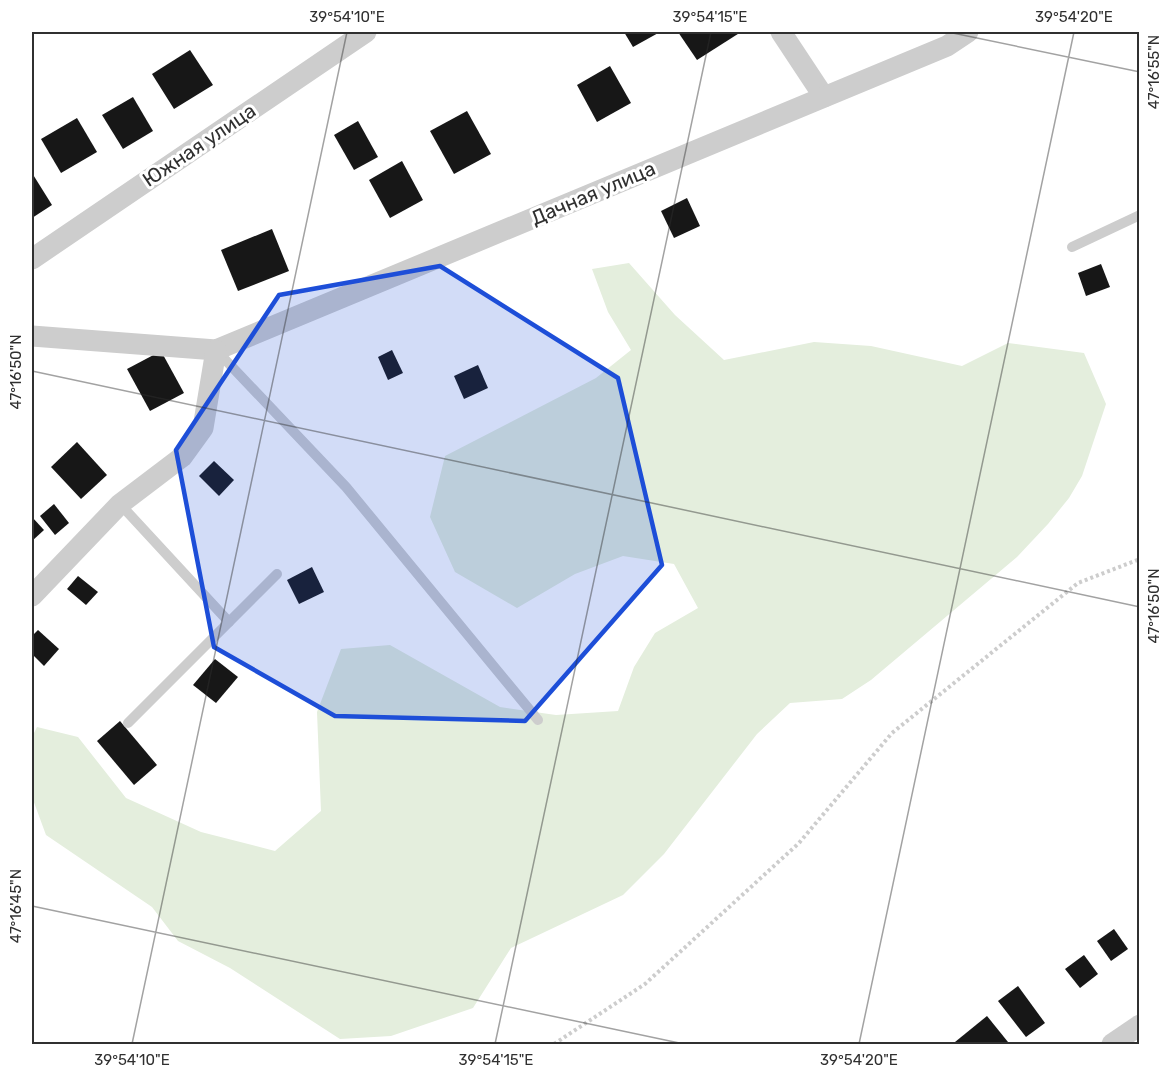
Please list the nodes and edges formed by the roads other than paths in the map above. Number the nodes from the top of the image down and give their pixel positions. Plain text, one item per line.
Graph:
1 (366, 32) edge
2 (781, 32) edge
3 (968, 32) edge
4 (824, 97) junction
5 (1140, 215) edge
6 (1071, 247) dead end
7 (32, 259) edge
8 (32, 336) edge
9 (216, 350) junction
10 (120, 504) junction
11 (278, 574) dead end
12 (32, 596) edge
13 (229, 622) junction
14 (538, 720) dead end
15 (128, 723) dead end
16 (1140, 1025) edge
17 (1112, 1044) edge

1 - 7 street, Южная улица
2 - 4 street
3 - 4 street, Дачная улица
4 - 9 street, Дачная улица
5 - 6 lane
8 - 9 street
9 - 10 street
9 - 14 lane
10 - 12 street
10 - 13 lane
11 - 13 lane
13 - 15 lane
16 - 17 street

